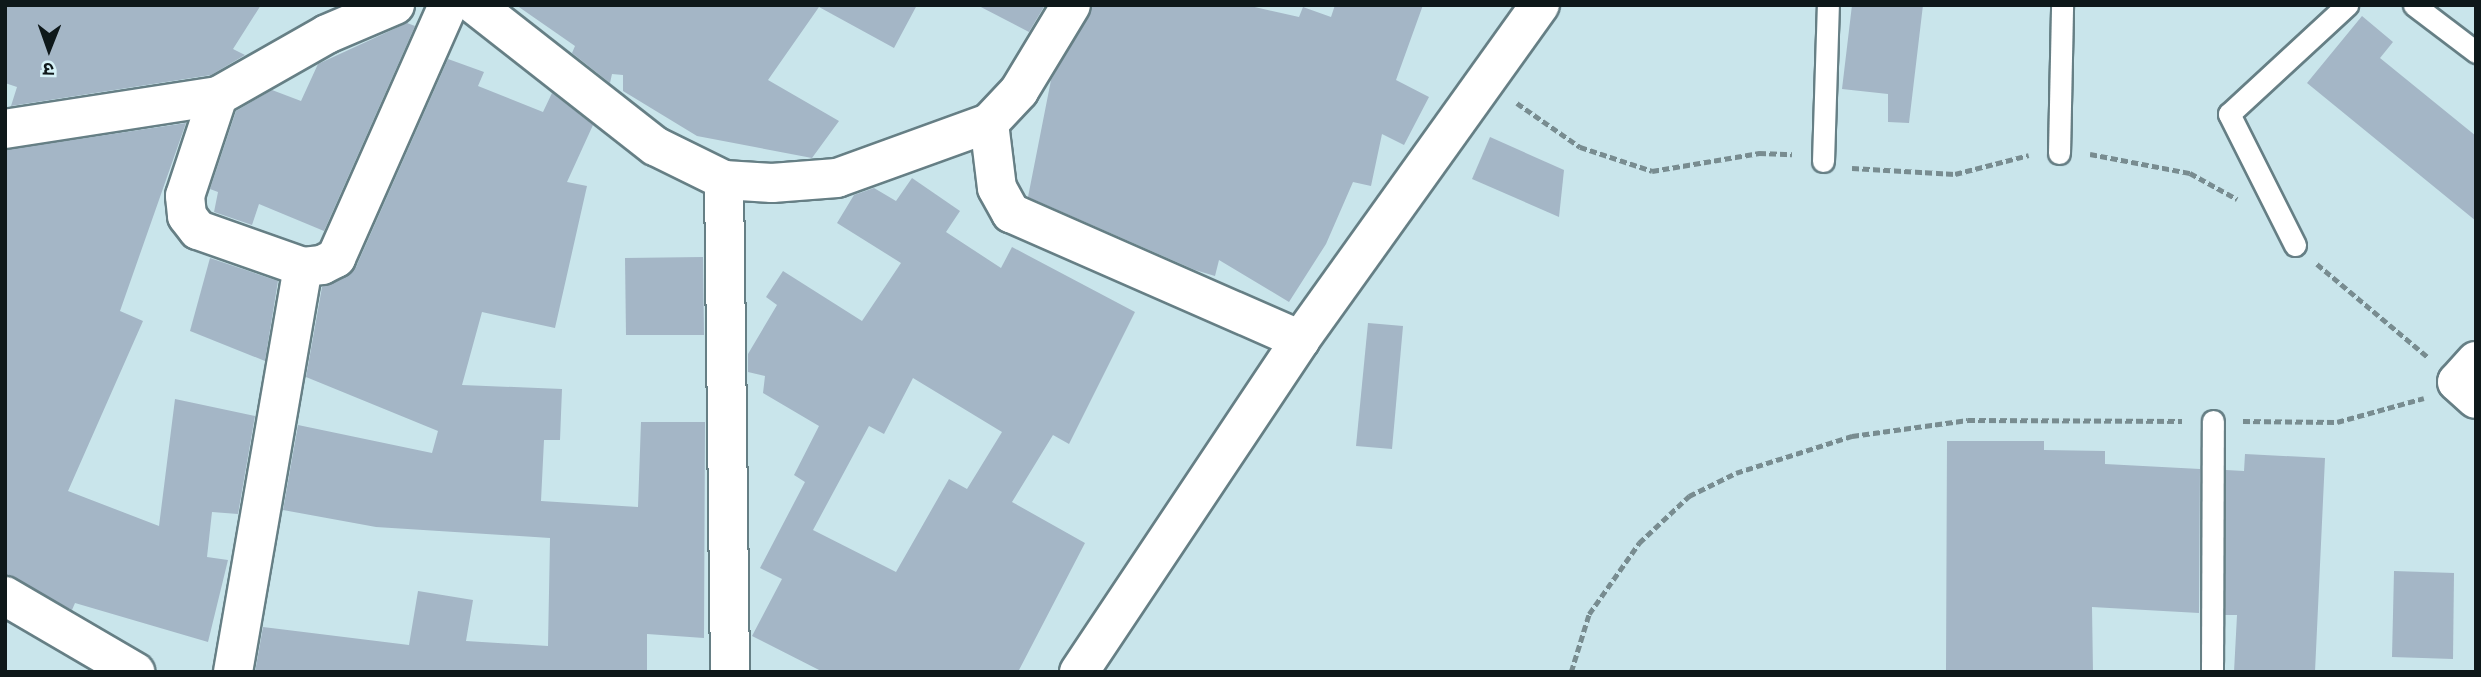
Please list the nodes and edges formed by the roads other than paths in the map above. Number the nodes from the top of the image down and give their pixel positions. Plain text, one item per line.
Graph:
1 (395, 5) edge
2 (448, 5) edge
3 (475, 5) edge
4 (1071, 5) edge
5 (1540, 5) edge
6 (1828, 5) edge
7 (2062, 5) edge
8 (2347, 5) edge
9 (2414, 5) edge
10 (2476, 52) edge
11 (218, 96) junction
12 (989, 123) junction
13 (5, 128) edge
14 (2059, 153) road end
15 (1823, 161) road end
16 (724, 180) junction
17 (2295, 245) dead end
18 (303, 267) junction
19 (1300, 340) junction
20 (2213, 421) road end
21 (5, 596) edge
22 (135, 672) edge
23 (233, 672) edge
24 (730, 672) edge
25 (1079, 672) edge
26 (2212, 672) edge

1 - 11 street
2 - 18 street
3 - 16 street
4 - 12 street
5 - 19 street
6 - 15 lane
7 - 14 lane
8 - 17 lane
9 - 10 lane
11 - 13 street
11 - 18 street
12 - 16 street
12 - 19 street
16 - 24 street
18 - 23 street
19 - 25 street
20 - 26 lane
21 - 22 street

